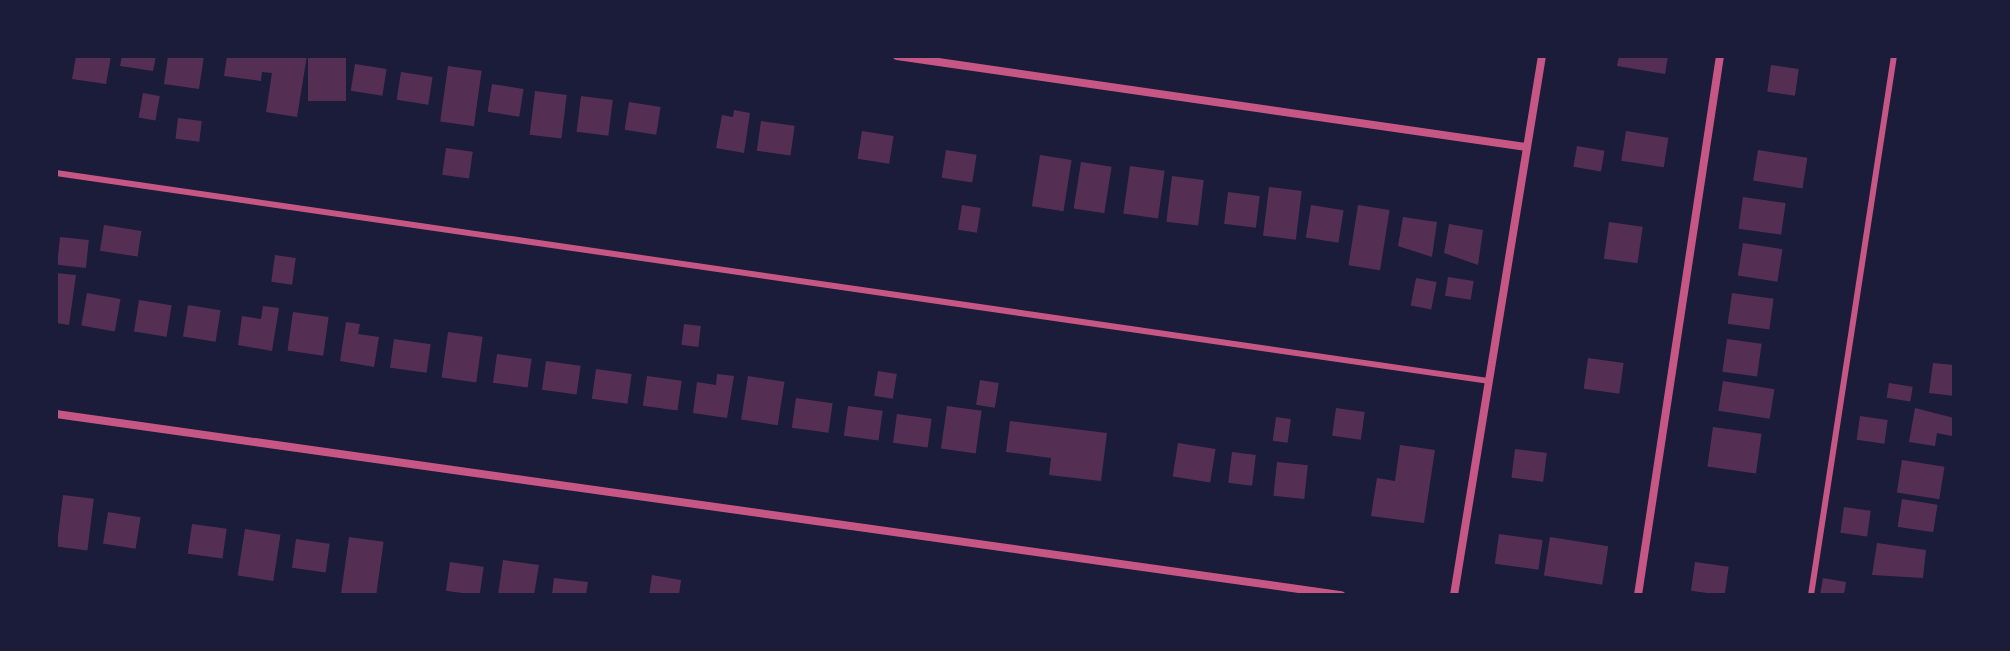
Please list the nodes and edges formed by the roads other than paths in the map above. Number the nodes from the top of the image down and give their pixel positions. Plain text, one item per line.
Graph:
1 (897, 56) edge
2 (1542, 56) edge
3 (1720, 56) edge
4 (1894, 56) edge
5 (1526, 147) junction
6 (56, 173) edge
7 (1488, 381) junction
8 (56, 414) edge
9 (1341, 595) edge
10 (1454, 595) edge
11 (1638, 595) edge
12 (1811, 595) edge

1 - 5 street
2 - 5 street
3 - 11 street
4 - 12 lane
5 - 7 street
6 - 7 lane
7 - 10 street
8 - 9 street

